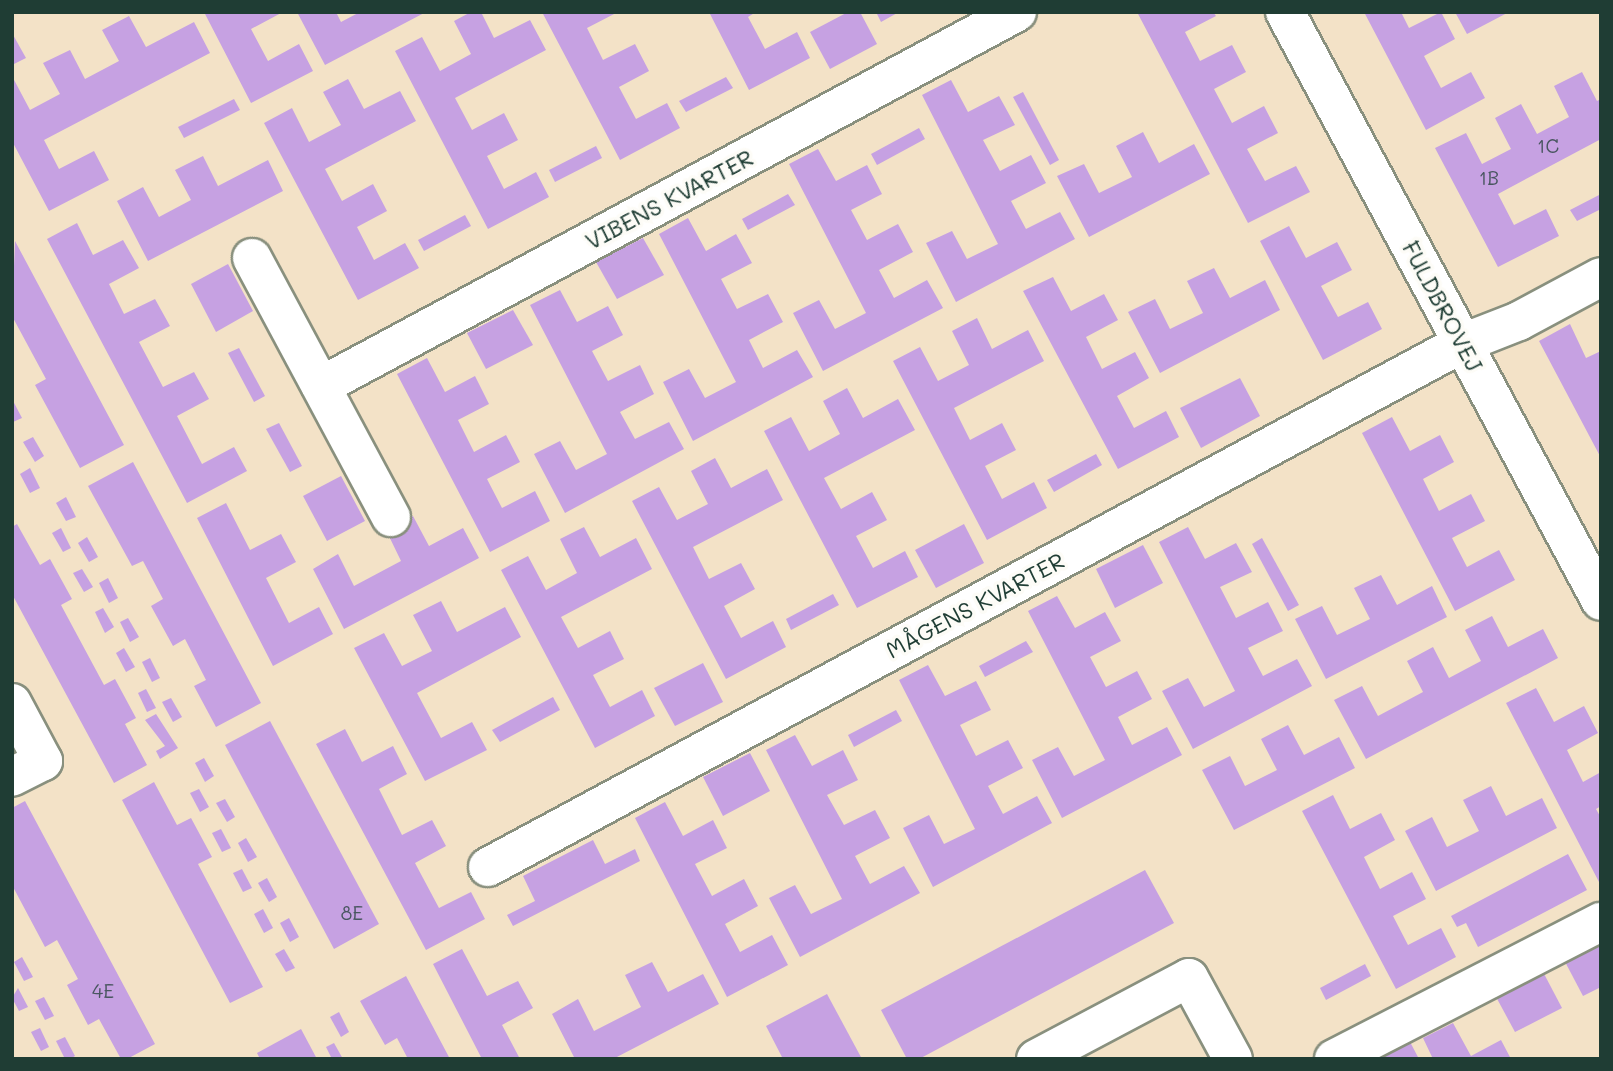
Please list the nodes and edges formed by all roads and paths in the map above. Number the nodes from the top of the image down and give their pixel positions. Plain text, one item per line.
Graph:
1 (1017, 12) edge
2 (1289, 14) edge
3 (252, 258) dead end
4 (1601, 277) edge
5 (1462, 343) junction
6 (321, 386) junction
7 (391, 517) dead end
8 (1601, 601) edge
9 (12, 703) edge
10 (12, 778) edge
11 (488, 867) dead end
12 (1601, 922) edge
13 (1036, 1059) edge
14 (1233, 1059) edge
15 (1334, 1059) edge

1 - 6 street, VIBENS KVARTER
2 - 5 street, FULDBROVEJ
3 - 6 street
4 - 5 street, MÅGENS KVARTER
5 - 8 street, FULDBROVEJ
5 - 11 street, MÅGENS KVARTER
6 - 7 street
9 - 10 street
12 - 15 street
13 - 14 street

